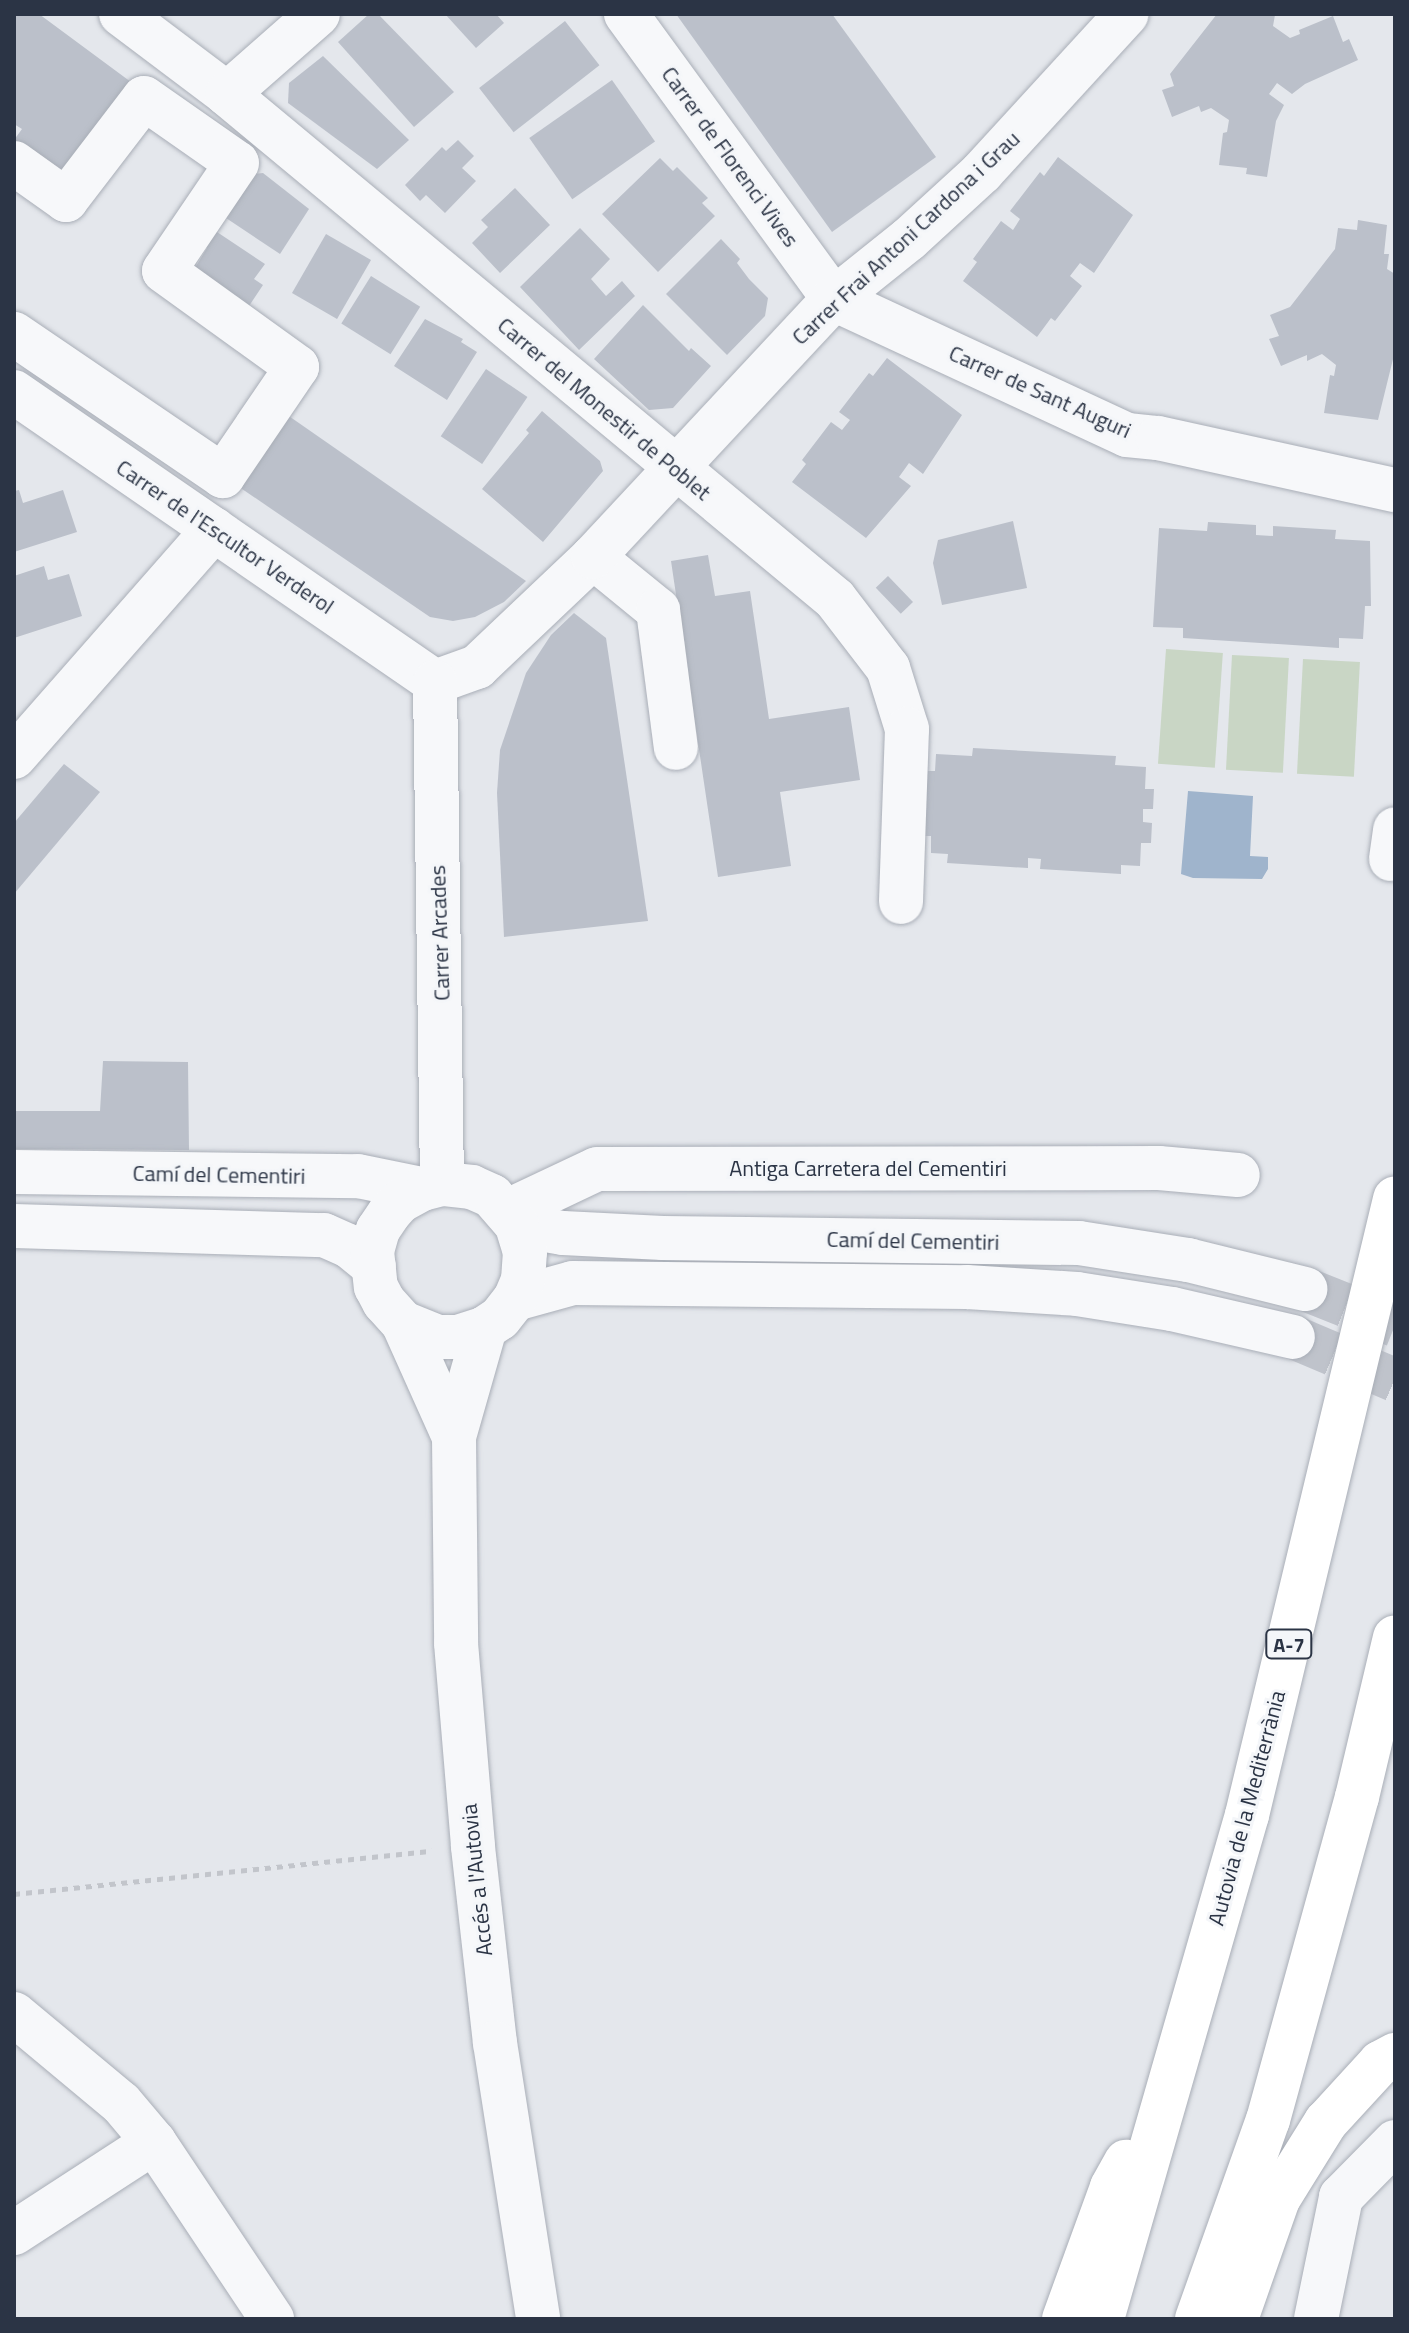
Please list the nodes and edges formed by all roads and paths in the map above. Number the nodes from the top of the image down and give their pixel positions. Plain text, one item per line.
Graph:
1 (121, 14) edge
2 (318, 14) edge
3 (626, 14) edge
4 (1127, 14) edge
5 (227, 94) junction
6 (14, 163) edge
7 (834, 299) junction
8 (14, 334) edge
9 (14, 392) edge
10 (677, 471) junction
11 (1395, 490) edge
12 (214, 529) junction
13 (593, 557) junction
14 (435, 682) junction
15 (676, 748) dead end
16 (14, 757) edge
17 (901, 902) dead end
18 (14, 1172) edge
19 (1238, 1175) dead end
20 (432, 1186) junction
21 (1395, 1199) edge
22 (512, 1218) junction
23 (14, 1226) edge
24 (374, 1266) junction
25 (1305, 1289) tunnel mouth
26 (500, 1314) junction
27 (403, 1323) junction
28 (1293, 1337) tunnel mouth
29 (454, 1437) junction
30 (1395, 1637) edge
31 (473, 1847) junction
32 (14, 1894) edge
33 (14, 2014) edge
34 (1395, 2055) edge
35 (1171, 2086) junction
36 (154, 2142) junction
37 (1395, 2142) edge
38 (14, 2233) edge
39 (272, 2319) edge
40 (538, 2319) edge
41 (1064, 2319) edge
42 (1102, 2319) edge
43 (1197, 2319) edge
44 (1236, 2319) edge
45 (1316, 2319) edge

1 - 5 street, Carrer del Monestir de Poblet
2 - 5 street
3 - 7 street, Carrer de Florenci Vives
4 - 7 street, Carrer Frai Antoni Cardona i Grau
5 - 10 street, Carrer del Monestir de Poblet
6 - 8 street
7 - 10 street, Carrer Frai Antoni Cardona i Grau
7 - 11 street, Carrer de Sant Auguri
9 - 12 street, Carrer de l'Escultor Verderol
10 - 13 street, Carrer Frai Antoni Cardona i Grau
10 - 17 street, Carrer del Monestir de Poblet
12 - 14 street, Carrer de l'Escultor Verderol
12 - 16 street
13 - 14 street, Carrer Frai Antoni Cardona i Grau
13 - 15 street
14 - 20 street, Carrer Arcades
18 - 20 street, Camí del Cementiri
19 - 22 street, Antiga Carretera del Cementiri
20 - 22 street
20 - 24 street
21 - 35 highway, Autovia de la Mediterrània / A-7
22 - 25 street, Camí del Cementiri
22 - 26 street
23 - 24 street
24 - 27 street
26 - 27 street
26 - 28 street, Camí del Cementiri
26 - 29 street
27 - 29 street
29 - 31 street, Accés a l'Autovia
30 - 43 highway
31 - 32 path
31 - 40 street, Accés a l'Autovia
33 - 36 street
34 - 44 highway
35 - 41 highway
35 - 42 highway, Autovia de la Mediterrània / A-7
36 - 38 street
36 - 39 street
37 - 45 street

